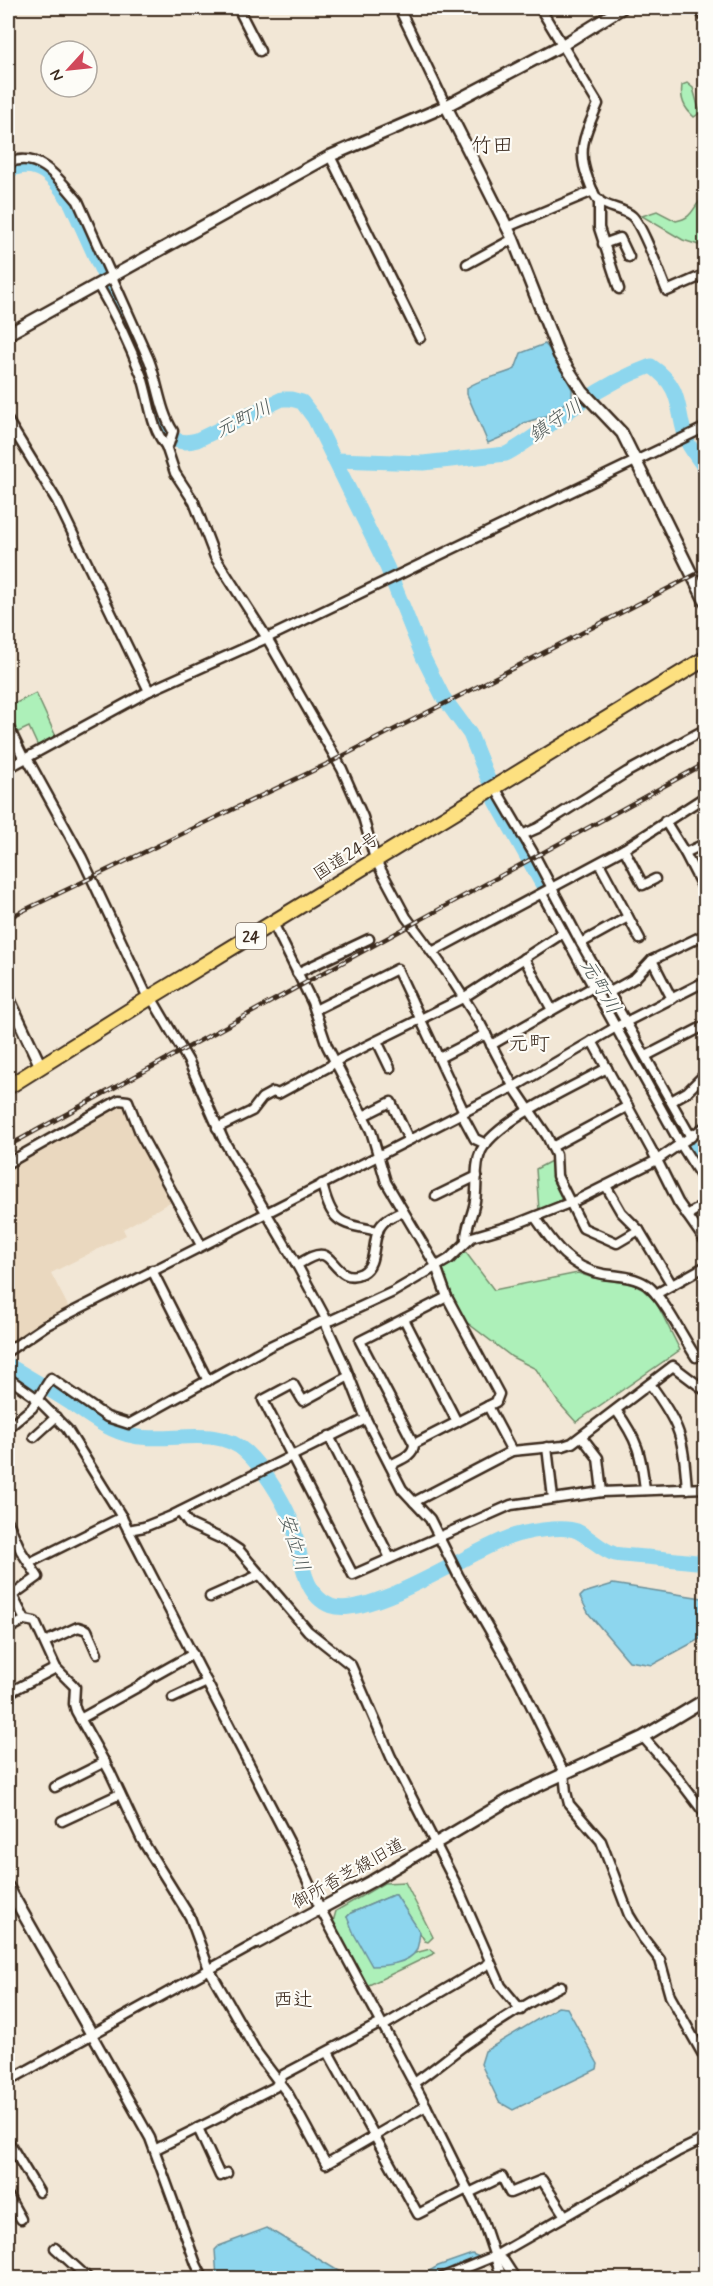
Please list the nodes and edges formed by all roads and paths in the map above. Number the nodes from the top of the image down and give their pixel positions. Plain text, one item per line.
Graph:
1 (238, 8) edge
2 (399, 8) edge
3 (540, 8) edge
4 (622, 8) edge
5 (698, 8) edge
6 (705, 19) edge
7 (564, 44) junction
8 (260, 51) dead end
9 (446, 106) junction
10 (330, 156) junction
11 (8, 163) edge
12 (593, 191) junction
13 (599, 200) junction
14 (507, 227) junction
15 (513, 239) junction
16 (603, 244) junction
17 (629, 257) dead end
18 (467, 264) dead end
19 (705, 274) edge
20 (111, 278) junction
21 (98, 285) junction
22 (619, 289) dead end
23 (8, 334) edge
24 (420, 338) dead end
25 (8, 421) edge
26 (705, 427) edge
27 (168, 445) junction
28 (637, 459) junction
29 (705, 603) edge
30 (267, 638) junction
31 (705, 658) edge
32 (149, 691) junction
33 (8, 726) edge
34 (705, 729) edge
35 (26, 759) junction
36 (8, 768) edge
37 (494, 786) junction
38 (705, 796) edge
39 (665, 821) junction
40 (522, 835) junction
41 (705, 843) edge
42 (624, 849) junction
43 (685, 853) junction
44 (375, 859) junction
45 (599, 863) junction
46 (655, 879) dead end
47 (552, 889) junction
48 (542, 894) junction
49 (705, 894) edge
50 (628, 917) junction
51 (273, 922) junction
52 (563, 933) junction
53 (705, 934) edge
54 (369, 939) dead end
55 (640, 939) dead end
56 (581, 943) junction
57 (432, 952) junction
58 (524, 958) junction
59 (652, 960) junction
60 (297, 972) junction
61 (705, 981) edge
62 (593, 987) junction
63 (610, 992) junction
64 (8, 996) edge
65 (150, 998) junction
66 (463, 998) junction
67 (672, 999) junction
68 (315, 1010) junction
69 (552, 1010) junction
70 (421, 1019) junction
71 (626, 1022) junction
72 (705, 1025) edge
73 (616, 1027) junction
74 (486, 1034) junction
75 (377, 1041) junction
76 (592, 1041) junction
77 (491, 1045) junction
78 (646, 1056) junction
79 (439, 1058) junction
80 (334, 1062) junction
81 (41, 1067) junction
82 (390, 1068) dead end
83 (607, 1068) junction
84 (705, 1073) edge
85 (513, 1086) junction
86 (8, 1087) edge
87 (671, 1101) junction
88 (628, 1106) junction
89 (530, 1110) junction
90 (463, 1112) junction
91 (363, 1116) junction
92 (705, 1126) edge
93 (217, 1128) junction
94 (691, 1137) junction
95 (409, 1140) junction
96 (680, 1143) junction
97 (486, 1144) junction
98 (552, 1147) junction
99 (377, 1155) junction
100 (657, 1160) junction
101 (8, 1163) edge
102 (477, 1176) junction
103 (322, 1184) junction
104 (705, 1184) edge
105 (606, 1186) junction
106 (436, 1196) dead end
107 (570, 1203) junction
108 (705, 1204) edge
109 (403, 1211) junction
110 (266, 1212) junction
111 (687, 1215) junction
112 (535, 1216) junction
113 (639, 1230) junction
114 (378, 1231) junction
115 (466, 1241) junction
116 (705, 1242) edge
117 (201, 1245) junction
118 (297, 1265) junction
119 (436, 1266) junction
120 (705, 1266) edge
121 (152, 1270) junction
122 (672, 1285) junction
123 (656, 1294) junction
124 (447, 1297) junction
125 (404, 1319) junction
126 (326, 1321) junction
127 (8, 1351) edge
128 (705, 1352) edge
129 (349, 1376) junction
130 (8, 1378) edge
131 (208, 1381) junction
132 (650, 1384) junction
133 (705, 1391) edge
134 (39, 1398) junction
135 (488, 1406) junction
136 (616, 1410) junction
137 (56, 1417) junction
138 (366, 1419) junction
139 (457, 1422) junction
140 (8, 1428) edge
141 (329, 1436) junction
142 (34, 1437) dead end
143 (582, 1437) junction
144 (414, 1444) junction
145 (547, 1447) junction
146 (512, 1451) junction
147 (292, 1455) junction
148 (390, 1465) junction
149 (705, 1488) edge
150 (687, 1489) junction
151 (645, 1490) junction
152 (602, 1492) junction
153 (553, 1498) junction
154 (414, 1502) junction
155 (180, 1512) junction
156 (122, 1517) junction
157 (8, 1522) edge
158 (128, 1530) junction
159 (439, 1536) junction
160 (390, 1558) junction
161 (29, 1563) junction
162 (259, 1575) junction
163 (10, 1591) edge
164 (210, 1597) dead end
165 (25, 1620) junction
166 (8, 1629) edge
167 (45, 1642) junction
168 (97, 1653) dead end
169 (193, 1654) junction
170 (56, 1668) junction
171 (207, 1682) junction
172 (8, 1693) edge
173 (173, 1698) dead end
174 (705, 1699) edge
175 (80, 1719) junction
176 (643, 1737) junction
177 (105, 1762) junction
178 (564, 1773) junction
179 (55, 1787) dead end
180 (120, 1794) junction
181 (705, 1815) edge
182 (62, 1821) dead end
183 (435, 1842) junction
184 (8, 1887) edge
185 (320, 1908) junction
186 (257, 1943) joint
187 (490, 1963) junction
188 (209, 1970) junction
189 (561, 1986) dead end
190 (521, 2010) junction
191 (382, 2025) junction
192 (91, 2033) junction
193 (327, 2052) junction
194 (705, 2060) edge
195 (8, 2080) edge
196 (279, 2080) junction
197 (414, 2083) junction
198 (426, 2106) junction
199 (198, 2128) junction
200 (374, 2137) junction
201 (705, 2138) edge
202 (8, 2140) edge
203 (156, 2149) junction
204 (227, 2173) dead end
205 (468, 2191) junction
206 (39, 2192) dead end
207 (8, 2196) edge
208 (565, 2216) junction
209 (21, 2219) dead end
210 (55, 2248) dead end
211 (495, 2256) junction
212 (88, 2278) edge
213 (203, 2278) edge
214 (441, 2278) edge
215 (502, 2278) edge
216 (515, 2278) edge

1 - 8 street
2 - 9 street
3 - 7 street
4 - 7 street
5 - 6 street
7 - 9 street
7 - 12 street
9 - 10 street
9 - 14 street
10 - 20 street
10 - 24 street
11 - 20 street
12 - 13 street
12 - 14 street
13 - 16 street
13 - 19 street
14 - 15 street
15 - 18 street
15 - 28 street
16 - 17 street
16 - 22 street
20 - 21 street
20 - 27 street
21 - 23 street
21 - 27 street
25 - 32 street
26 - 28 street
27 - 30 street
28 - 29 street
28 - 30 street
30 - 32 street
30 - 44 street
31 - 37 highway, 国道24号 / 24
32 - 35 street
33 - 35 street
34 - 40 street
35 - 36 street
35 - 65 street
37 - 40 street
37 - 44 highway, 国道24号 / 24
38 - 39 street
39 - 42 street
39 - 43 street
40 - 47 street
41 - 43 street
42 - 45 street
42 - 46 street
43 - 49 street
44 - 51 highway, 国道24号 / 24
44 - 57 street
45 - 47 street
45 - 50 street
47 - 48 street
47 - 56 street
48 - 52 street
48 - 57 street
50 - 55 street
50 - 56 street
51 - 60 street
51 - 65 highway, 国道24号 / 24
52 - 58 street
52 - 62 street
53 - 59 street
54 - 60 street
56 - 63 street
57 - 66 street
58 - 66 street
58 - 69 street
59 - 63 street
59 - 67 street
60 - 68 street
61 - 67 street
62 - 69 street
62 - 73 street
63 - 71 street
64 - 81 street
65 - 81 highway, 国道24号 / 24
65 - 93 street
66 - 70 street
66 - 74 street
67 - 71 street
68 - 70 street
68 - 80 street
69 - 77 street
70 - 75 street
70 - 79 street
71 - 73 street
71 - 78 street
72 - 78 street
73 - 76 street
73 - 96 street
74 - 77 street
74 - 79 street
75 - 80 street
75 - 82 street
76 - 83 street
76 - 85 street
77 - 85 street
78 - 87 street
79 - 90 street
80 - 91 street
80 - 93 street
81 - 86 highway, 国道24号 / 24
83 - 88 street
83 - 89 street
84 - 87 street
85 - 89 street
85 - 90 street
87 - 94 street
88 - 98 street
88 - 100 street
89 - 97 street
89 - 98 street
90 - 95 street
90 - 97 street
91 - 95 street
91 - 99 street
92 - 94 street
93 - 110 street
94 - 96 street
95 - 99 street
96 - 100 street
96 - 104 street
97 - 102 street
98 - 107 street
99 - 103 street
99 - 109 street
100 - 105 street
100 - 111 street
101 - 117 street
102 - 106 street
102 - 115 street
103 - 110 street
103 - 114 street
105 - 107 street
105 - 113 street
107 - 112 street
107 - 113 street
108 - 111 street
109 - 114 street
109 - 119 street
110 - 117 street
110 - 118 street
111 - 116 street
112 - 115 street
112 - 123 street
113 - 122 street
114 - 118 street
115 - 119 street
117 - 121 street
118 - 126 street
119 - 124 street
119 - 126 street
120 - 122 street
121 - 127 street
121 - 131 street
122 - 123 street
123 - 128 street
124 - 125 street
124 - 135 street
125 - 139 street
125 - 144 street
126 - 129 street
126 - 131 street
129 - 138 street
129 - 147 street
130 - 134 street
131 - 134 street
132 - 133 street
132 - 136 street
132 - 150 street
134 - 137 street
134 - 140 street
135 - 139 street
135 - 146 street
136 - 143 street
136 - 151 street
137 - 142 street
137 - 156 street
138 - 141 street
138 - 148 street
139 - 144 street
141 - 147 street
141 - 160 street
143 - 145 street
143 - 152 street
144 - 148 street
145 - 146 street
145 - 153 street
146 - 154 street
147 - 155 street
147 - 160 street
148 - 154 street
149 - 150 street
150 - 151 street
151 - 152 street
152 - 153 street
153 - 159 street
154 - 159 street
155 - 158 street
155 - 162 street
156 - 158 street
156 - 161 street
157 - 161 street
158 - 169 street
159 - 160 street
159 - 178 street
161 - 163 street
162 - 164 street
162 - 183 street
163 - 165 street
165 - 166 street
165 - 167 street
167 - 168 street
167 - 170 street
169 - 171 street
169 - 175 street
170 - 172 street
170 - 175 street
171 - 173 street
171 - 185 street
174 - 176 street, 御所香芝線旧道
175 - 177 street
176 - 178 street, 御所香芝線旧道
176 - 181 street
177 - 179 street
177 - 180 street
178 - 183 street, 御所香芝線旧道
178 - 194 street
180 - 182 street
180 - 188 street
183 - 185 street, 御所香芝線旧道
183 - 187 street
184 - 192 street
185 - 186 street, 御所香芝線旧道
185 - 191 street
186 - 188 street, 御所香芝線旧道
187 - 190 street
187 - 191 street
188 - 192 street, 御所香芝線旧道
188 - 196 street
189 - 190 street
190 - 197 street
191 - 193 street
191 - 197 street
192 - 195 street, 御所香芝線旧道
192 - 203 street
193 - 196 street
193 - 200 street
196 - 199 street
196 - 200 street
197 - 198 street
198 - 200 street
198 - 205 street
199 - 203 street
199 - 204 street
200 - 205 street
201 - 208 street
202 - 206 street
203 - 213 street
205 - 208 street
205 - 211 street
207 - 209 street
208 - 211 street
210 - 212 street
211 - 214 street
211 - 215 street
211 - 216 street

